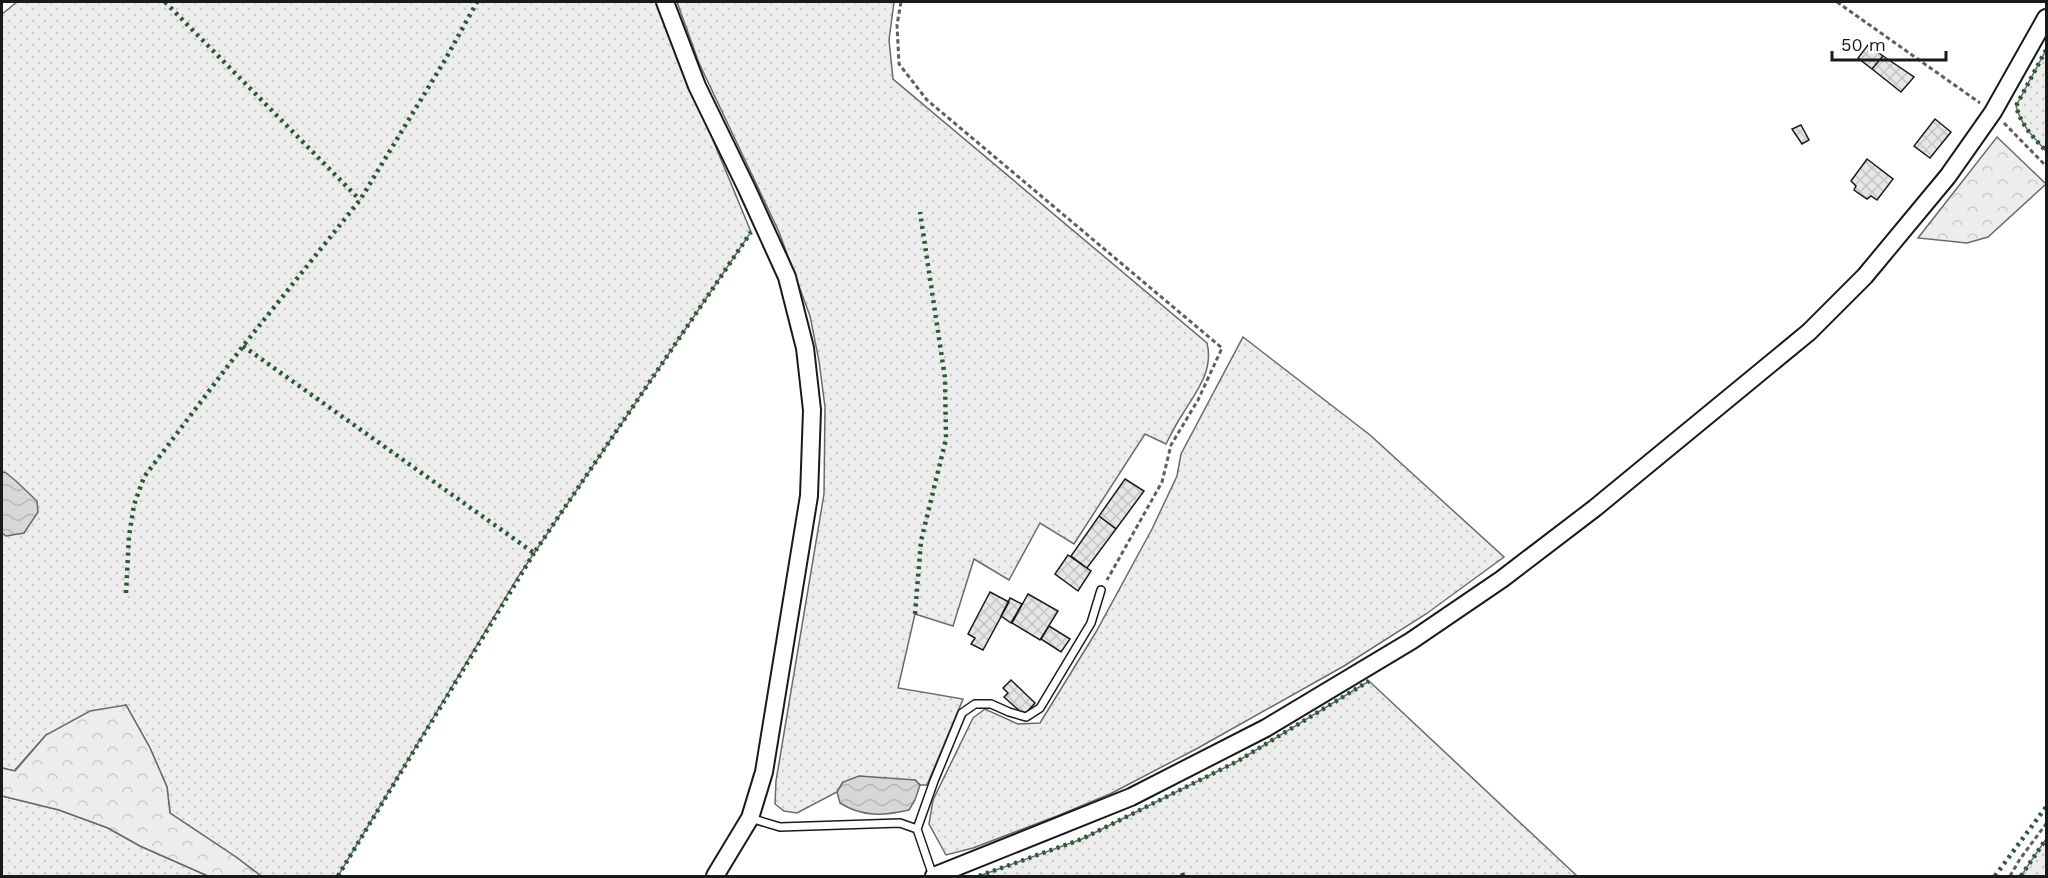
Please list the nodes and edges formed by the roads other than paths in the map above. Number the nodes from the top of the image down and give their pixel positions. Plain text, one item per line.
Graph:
1 (664, 2) edge
2 (2046, 18) edge
3 (1101, 590) road end
4 (750, 818) junction
5 (917, 829) junction
6 (715, 876) edge
7 (934, 876) edge

1 - 4 street
2 - 7 street
3 - 5 lane
4 - 5 lane
4 - 6 street
5 - 7 lane

